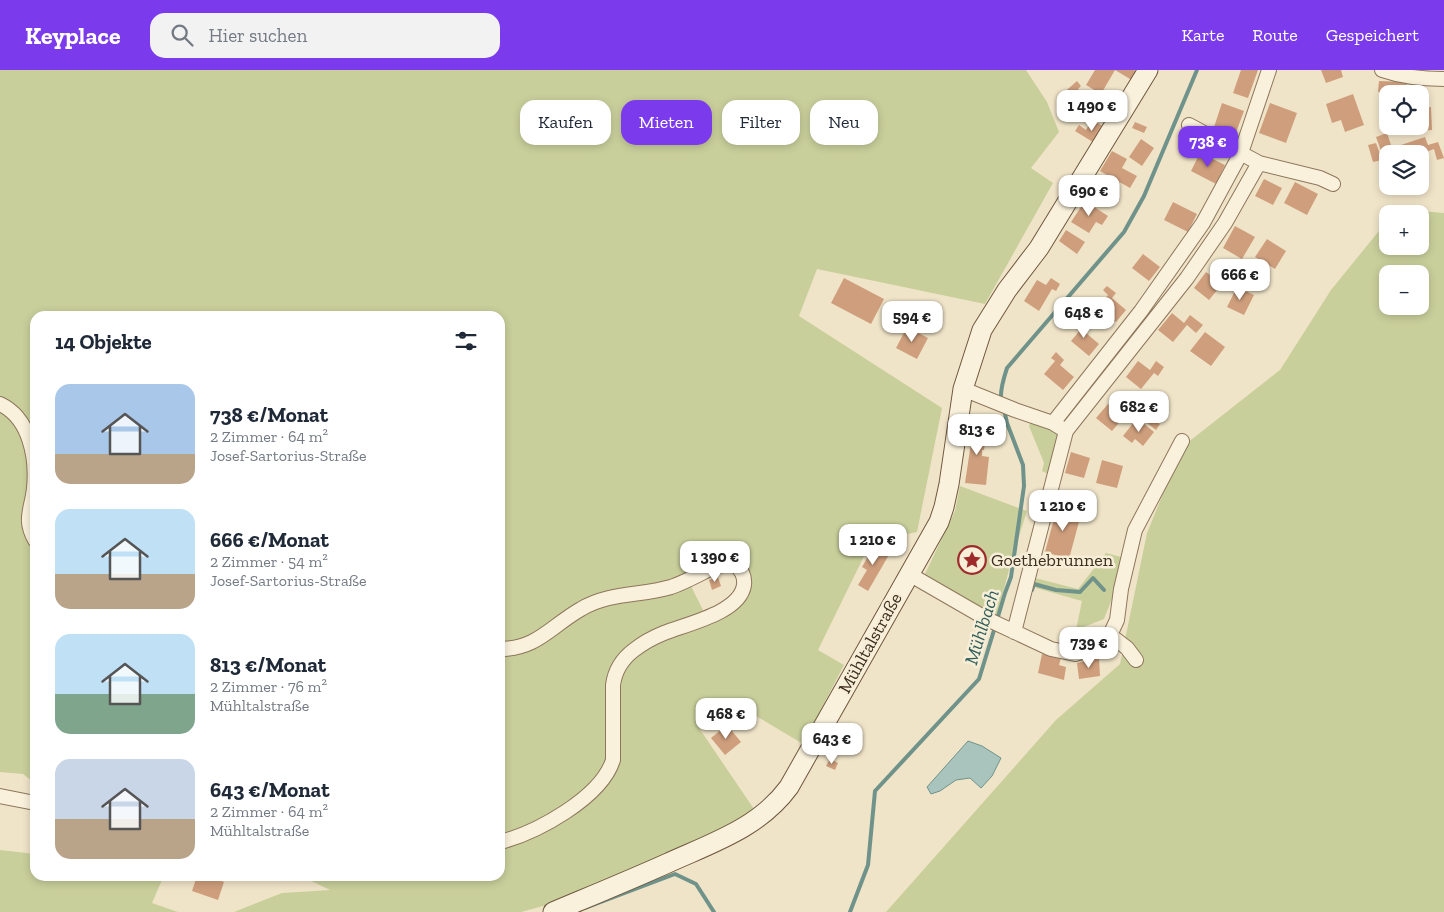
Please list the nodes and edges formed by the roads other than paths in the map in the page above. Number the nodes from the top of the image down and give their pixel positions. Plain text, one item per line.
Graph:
1 (1148, 70) edge
2 (1269, 70) edge
3 (1382, 70) edge
4 (1444, 79) edge
5 (1189, 125) dead end
6 (1241, 153) junction
7 (1260, 163) junction
8 (1333, 184) dead end
9 (1172, 268) junction
10 (1187, 278) junction
11 (964, 388) junction
12 (0, 404) edge
13 (1053, 423) junction
14 (1066, 431) junction
15 (1182, 441) dead end
16 (30, 442) edge
17 (30, 510) edge
18 (30, 529) edge
19 (909, 574) junction
20 (1014, 632) junction
21 (1110, 636) junction
22 (505, 649) edge
23 (1136, 660) dead end
24 (0, 796) edge
25 (30, 802) edge
26 (505, 840) edge
27 (553, 912) edge

1 - 11 main road, Mühltalstraße
2 - 6 street
3 - 4 street
5 - 6 street
6 - 7 street
6 - 9 street
7 - 8 street
7 - 10 street
9 - 10 street
9 - 13 street
10 - 14 street
11 - 13 street
11 - 19 main road, Mühltalstraße
12 - 16 street
13 - 14 street
14 - 20 street
15 - 21 street
17 - 18 street
19 - 20 street
19 - 27 main road, Mühltalstraße
20 - 21 street
21 - 23 street
22 - 26 street
24 - 25 street

